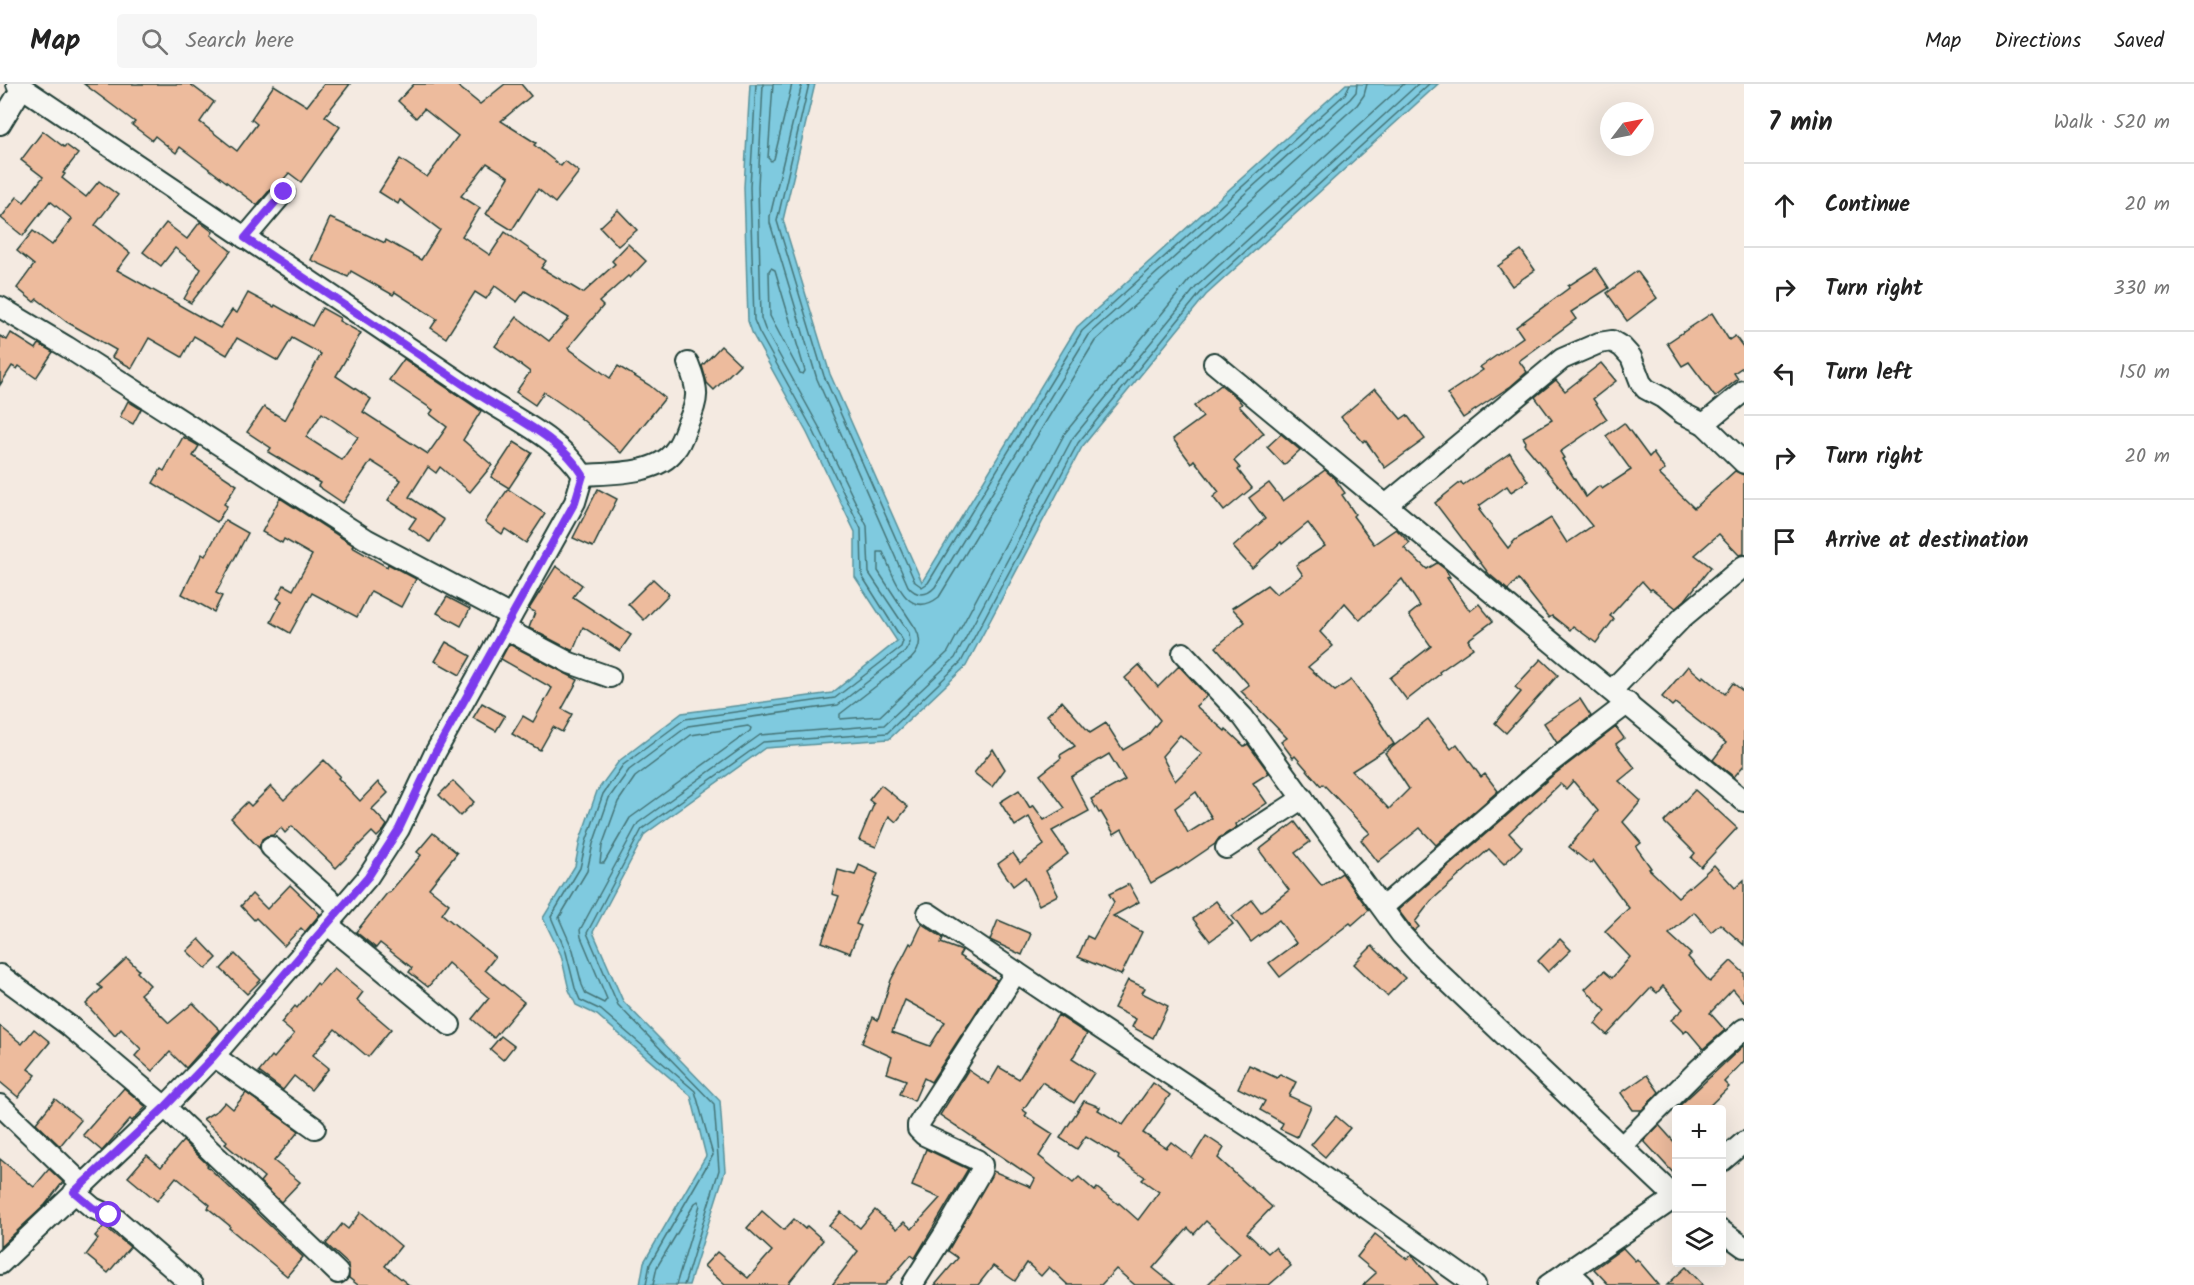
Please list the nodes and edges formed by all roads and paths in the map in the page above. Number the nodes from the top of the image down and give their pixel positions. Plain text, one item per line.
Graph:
1 (19, 86) edge
2 (0, 123) edge
3 (284, 192) dead end
4 (245, 238) junction
5 (0, 307) edge
6 (688, 363) dead end
7 (1214, 363) dead end
8 (1744, 392) edge
9 (1704, 424) junction
10 (1744, 463) edge
11 (583, 475) junction
12 (1386, 505) junction
13 (1744, 566) edge
14 (507, 622) junction
15 (1183, 653) dead end
16 (610, 677) dead end
17 (1612, 690) junction
18 (1628, 703) junction
19 (1303, 798) junction
20 (1744, 801) edge
21 (272, 847) dead end
22 (1226, 848) dead end
23 (1383, 907) junction
24 (340, 909) junction
25 (928, 913) dead end
26 (327, 924) junction
27 (1016, 972) junction
28 (0, 975) edge
29 (450, 1025) dead end
30 (1744, 1029) edge
31 (214, 1056) junction
32 (0, 1105) edge
33 (165, 1107) junction
34 (315, 1128) dead end
35 (1744, 1142) edge
36 (1622, 1146) junction
37 (1724, 1159) edge
38 (78, 1188) junction
39 (1672, 1194) edge
40 (1672, 1201) edge
41 (1726, 1234) edge
42 (1744, 1247) edge
43 (0, 1264) edge
44 (1568, 1271) junction
45 (338, 1273) dead end
46 (192, 1285) edge
47 (912, 1285) edge
48 (1475, 1285) edge
49 (1548, 1285) edge
50 (1583, 1285) edge

1 - 2 street
1 - 4 street
3 - 4 street
4 - 11 street
5 - 14 street
6 - 11 street
7 - 12 street
8 - 9 street
9 - 10 street
9 - 12 street
11 - 14 street
12 - 17 street
13 - 17 street
14 - 16 street
14 - 24 street
15 - 19 street
17 - 18 street
18 - 20 street
18 - 23 street
19 - 22 street
19 - 23 street
21 - 24 street
23 - 36 street
24 - 26 street
25 - 27 street
26 - 29 street
26 - 31 street
27 - 47 street
27 - 48 street
28 - 33 street
30 - 36 street
31 - 33 street
31 - 34 street
32 - 38 street
33 - 38 street
33 - 45 street
35 - 37 street
36 - 39 street
38 - 43 street
38 - 46 street
40 - 44 street
41 - 42 street
44 - 49 street
44 - 50 street

